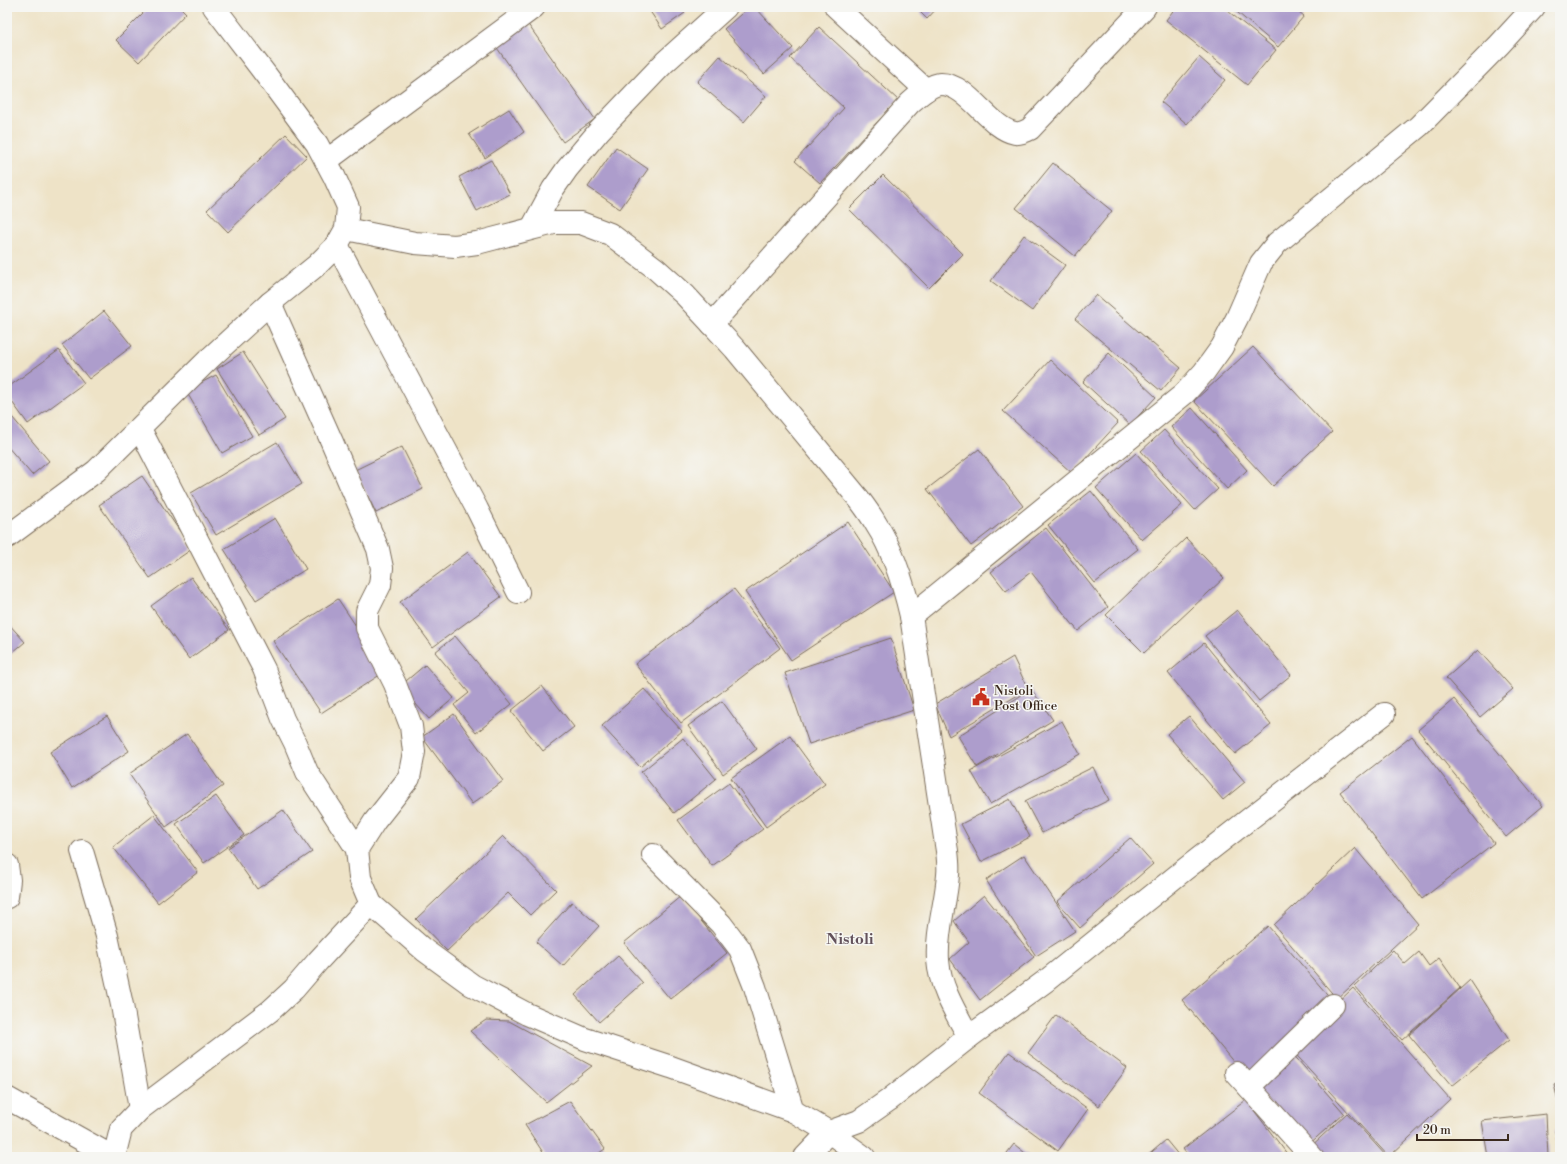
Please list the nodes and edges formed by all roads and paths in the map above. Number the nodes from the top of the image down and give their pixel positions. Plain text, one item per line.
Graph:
1 (214, 7) edge
2 (534, 7) edge
3 (726, 7) edge
4 (836, 7) edge
5 (1145, 7) edge
6 (1534, 7) edge
7 (926, 90) junction
8 (326, 161) junction
9 (532, 228) junction
10 (341, 237) junction
11 (270, 303) junction
12 (712, 324) junction
13 (140, 429) junction
14 (7, 537) edge
15 (518, 592) dead end
16 (911, 616) junction
17 (1384, 714) dead end
18 (357, 849) junction
19 (82, 851) dead end
20 (653, 855) dead end
21 (7, 865) edge
22 (7, 897) edge
23 (371, 904) junction
24 (1333, 1005) dead end
25 (969, 1037) junction
26 (7, 1098) edge
27 (140, 1109) junction
28 (793, 1111) junction
29 (829, 1132) junction
30 (114, 1157) edge
31 (806, 1157) edge
32 (864, 1157) edge
33 (1312, 1157) edge

1 - 8 street
2 - 8 street
3 - 9 street
4 - 7 street
5 - 7 street
6 - 16 street
7 - 12 street
8 - 10 street
9 - 10 street
9 - 12 street
10 - 11 street
10 - 15 street
11 - 13 street
11 - 18 street
12 - 16 street
13 - 14 street
13 - 18 street
16 - 25 street
17 - 25 street
18 - 23 street
19 - 27 street
20 - 28 street
21 - 22 street
23 - 27 street
23 - 28 street
24 - 33 street
25 - 29 street
26 - 30 street
27 - 30 street
28 - 29 street
29 - 31 street
29 - 32 street

